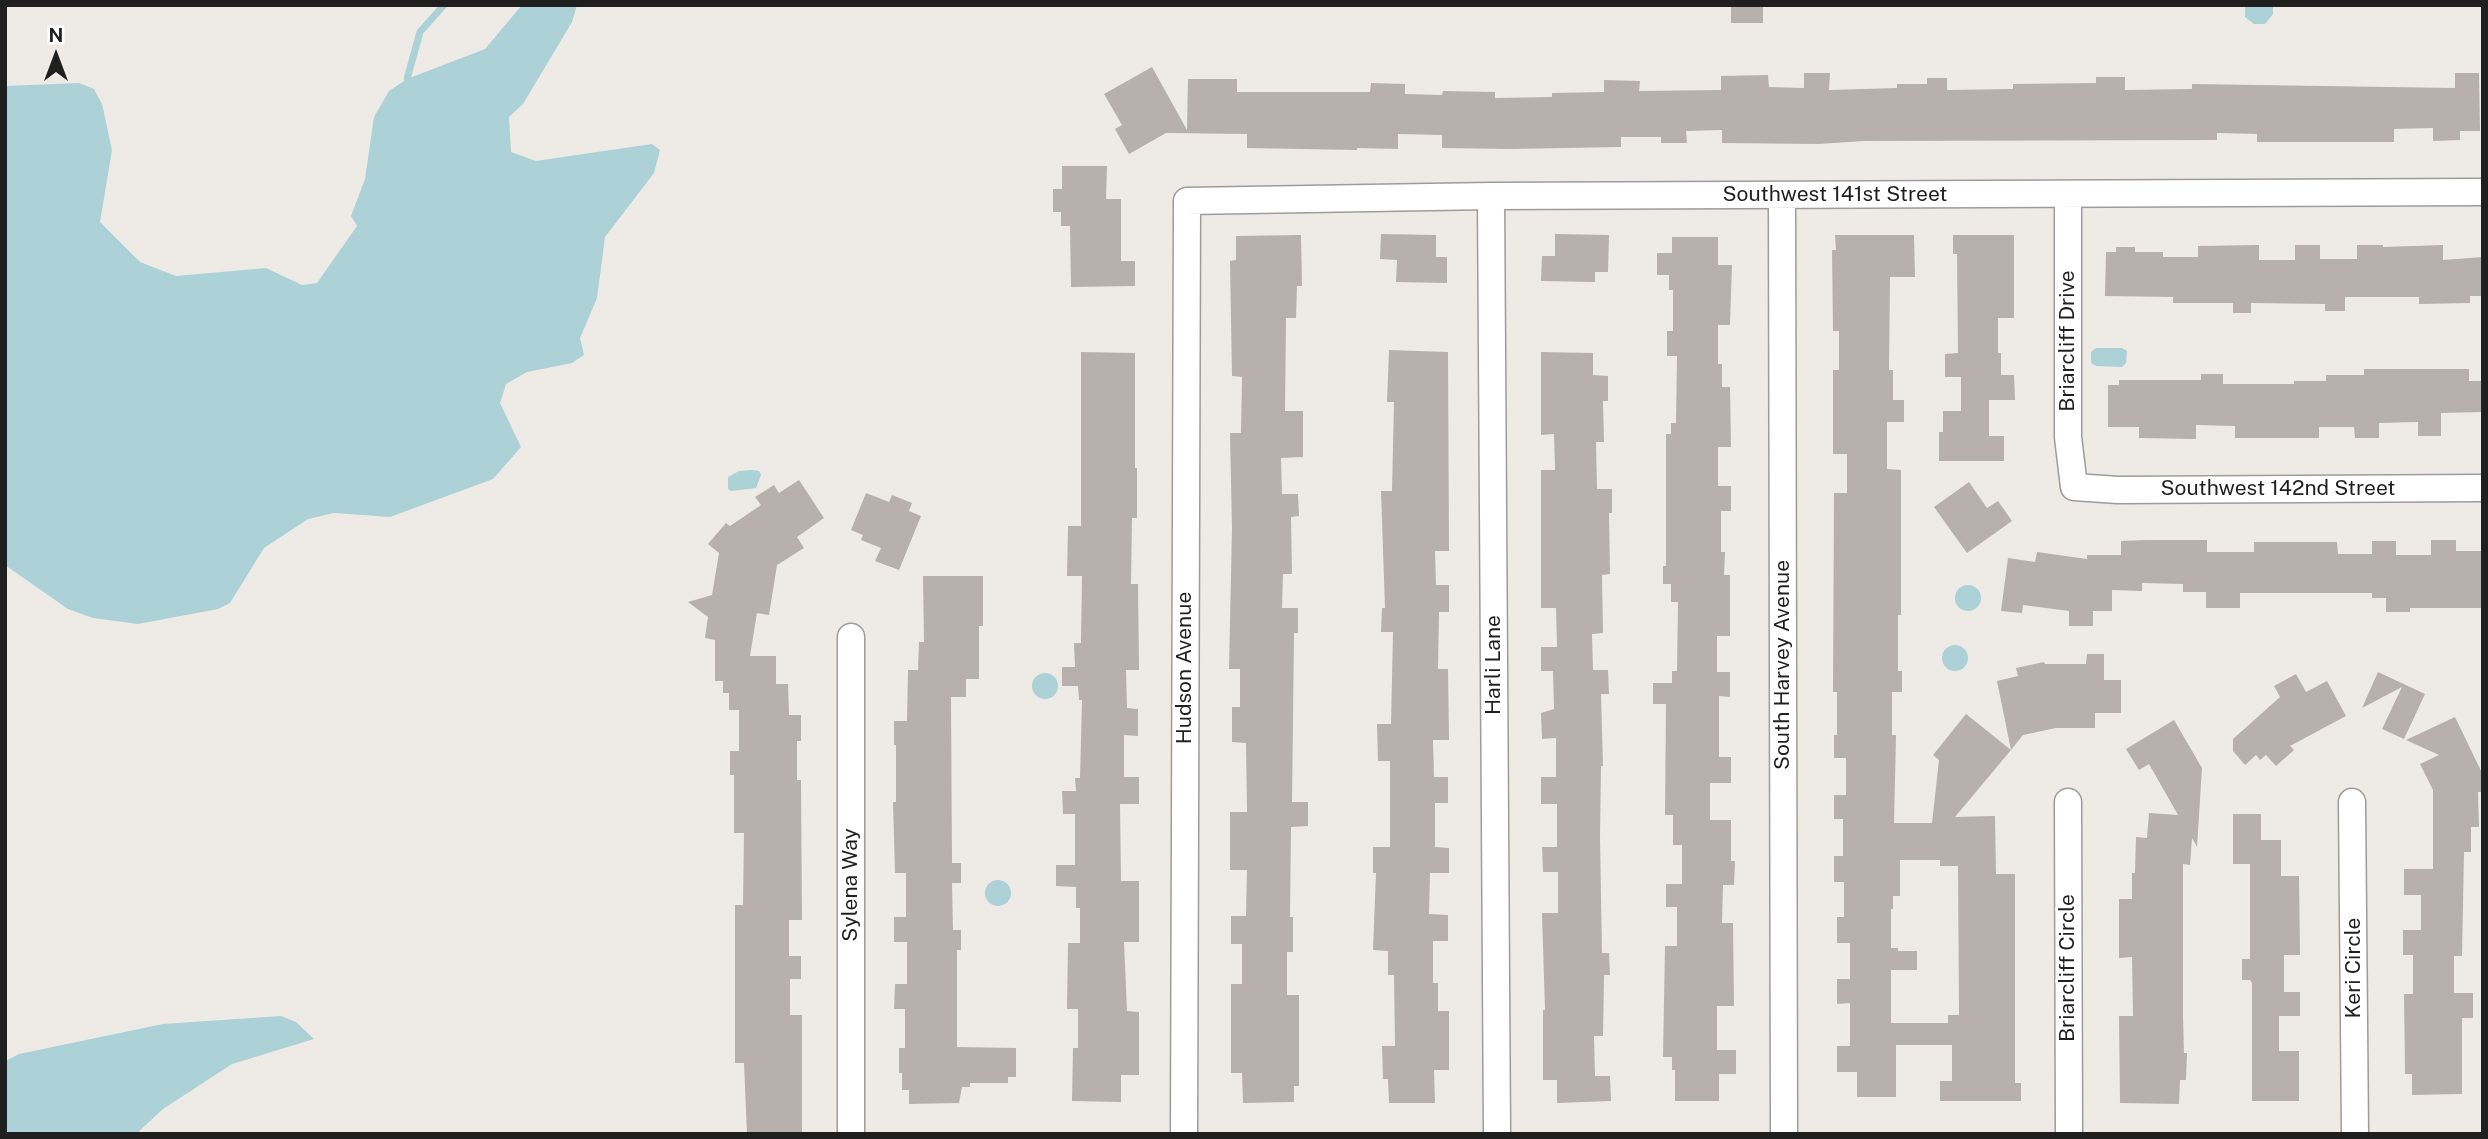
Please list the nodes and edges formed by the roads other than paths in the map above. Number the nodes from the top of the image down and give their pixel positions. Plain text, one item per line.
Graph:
1 (2483, 192) edge
2 (2068, 194) junction
3 (1491, 196) junction
4 (1782, 196) junction
5 (1187, 201) joint
6 (2074, 487) joint
7 (2483, 488) edge
8 (851, 637) dead end
9 (2068, 802) dead end
10 (2352, 802) dead end
11 (851, 1134) edge
12 (1184, 1134) edge
13 (1497, 1134) edge
14 (1784, 1134) edge
15 (2069, 1134) edge
16 (2355, 1134) edge

1 - 2 street, Southwest 141st Street
2 - 4 street, Southwest 141st Street
2 - 6 street, Briarcliff Drive
3 - 4 street, Southwest 141st Street
3 - 5 street, Southwest 141st Street
3 - 13 street, Harli Lane
4 - 14 street, South Harvey Avenue
5 - 12 street, Hudson Avenue
6 - 7 street, Southwest 142nd Street
8 - 11 street, Sylena Way
9 - 15 street, Briarcliff Circle
10 - 16 street, Keri Circle

